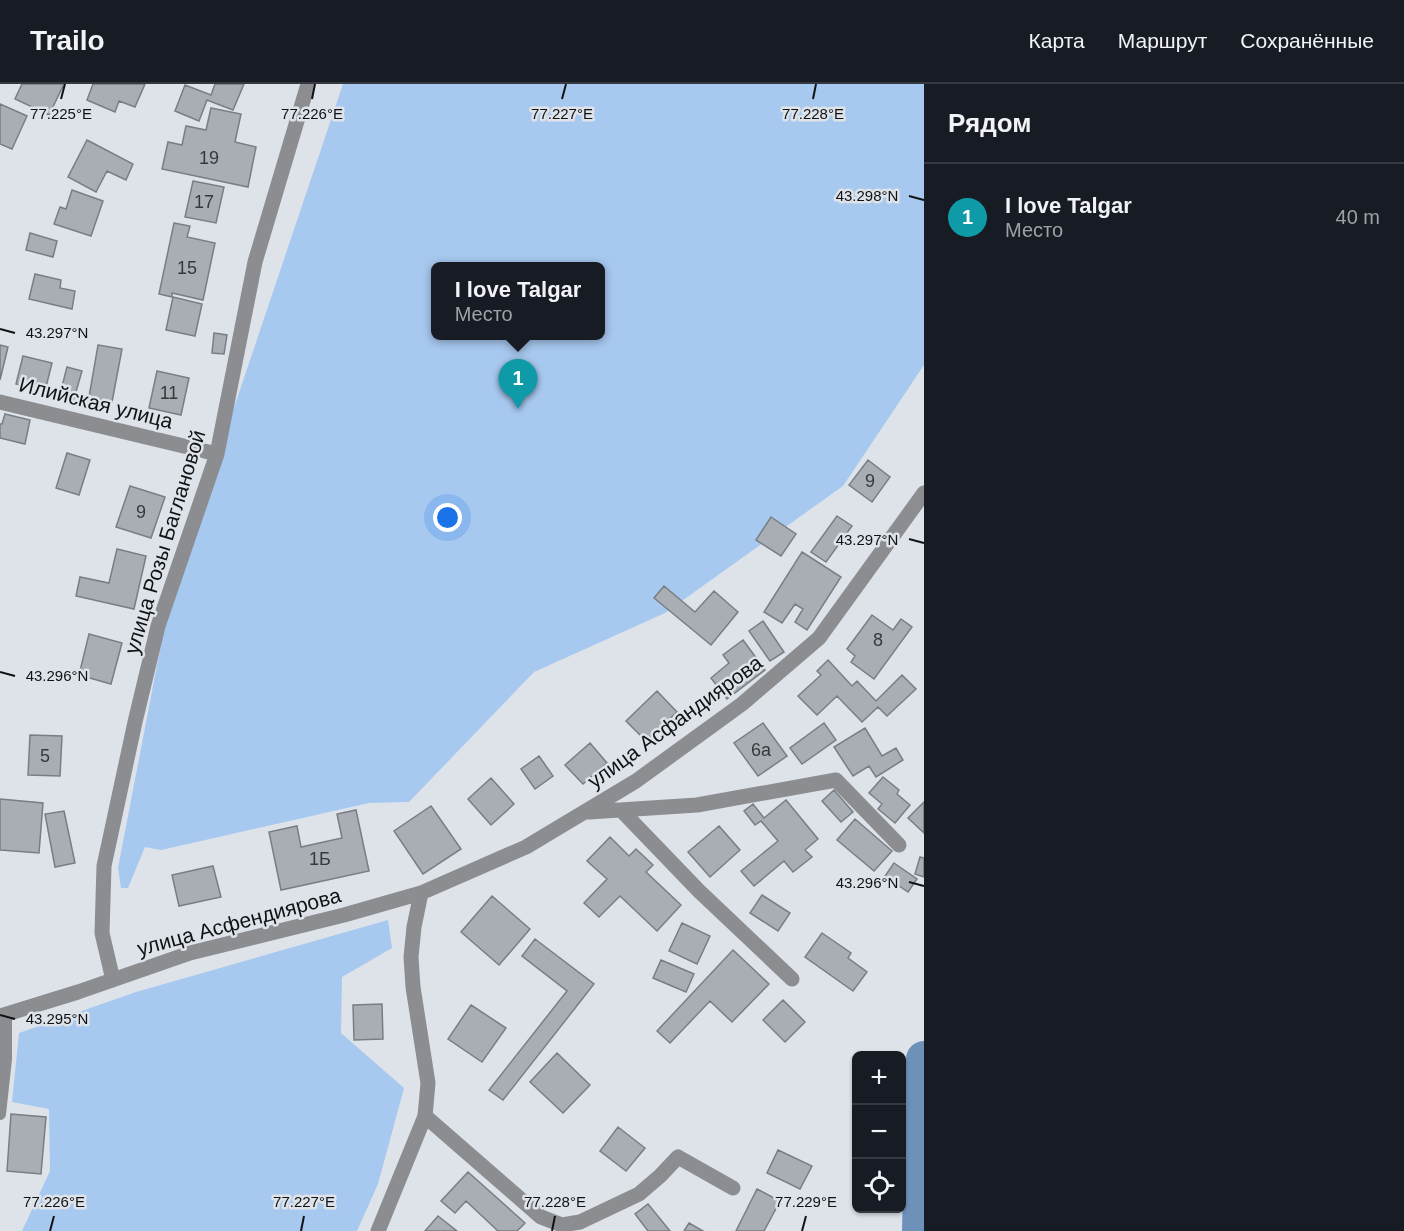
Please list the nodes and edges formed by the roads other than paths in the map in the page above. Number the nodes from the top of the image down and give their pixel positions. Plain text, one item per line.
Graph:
1 (308, 84) edge
2 (0, 402) edge
3 (217, 454) junction
4 (924, 494) edge
5 (621, 810) junction
6 (586, 812) junction
7 (899, 844) dead end
8 (421, 893) junction
9 (792, 979) dead end
10 (112, 980) junction
11 (3, 1016) edge
12 (0, 1114) edge
13 (425, 1116) junction
14 (733, 1188) dead end
15 (564, 1228) edge
16 (378, 1231) edge

1 - 3 street, улица Розы Баглановой
2 - 3 street, Илийская улица
3 - 10 street, улица Розы Баглановой
4 - 6 street, улица Асфандиярова
5 - 6 street
5 - 7 street
5 - 9 street
6 - 8 street, улица Асфандиярова
8 - 10 street, улица Асфендиярова
8 - 13 street
10 - 11 street, улица Асфендиярова
11 - 12 lane
13 - 15 street
13 - 16 street
14 - 15 street

